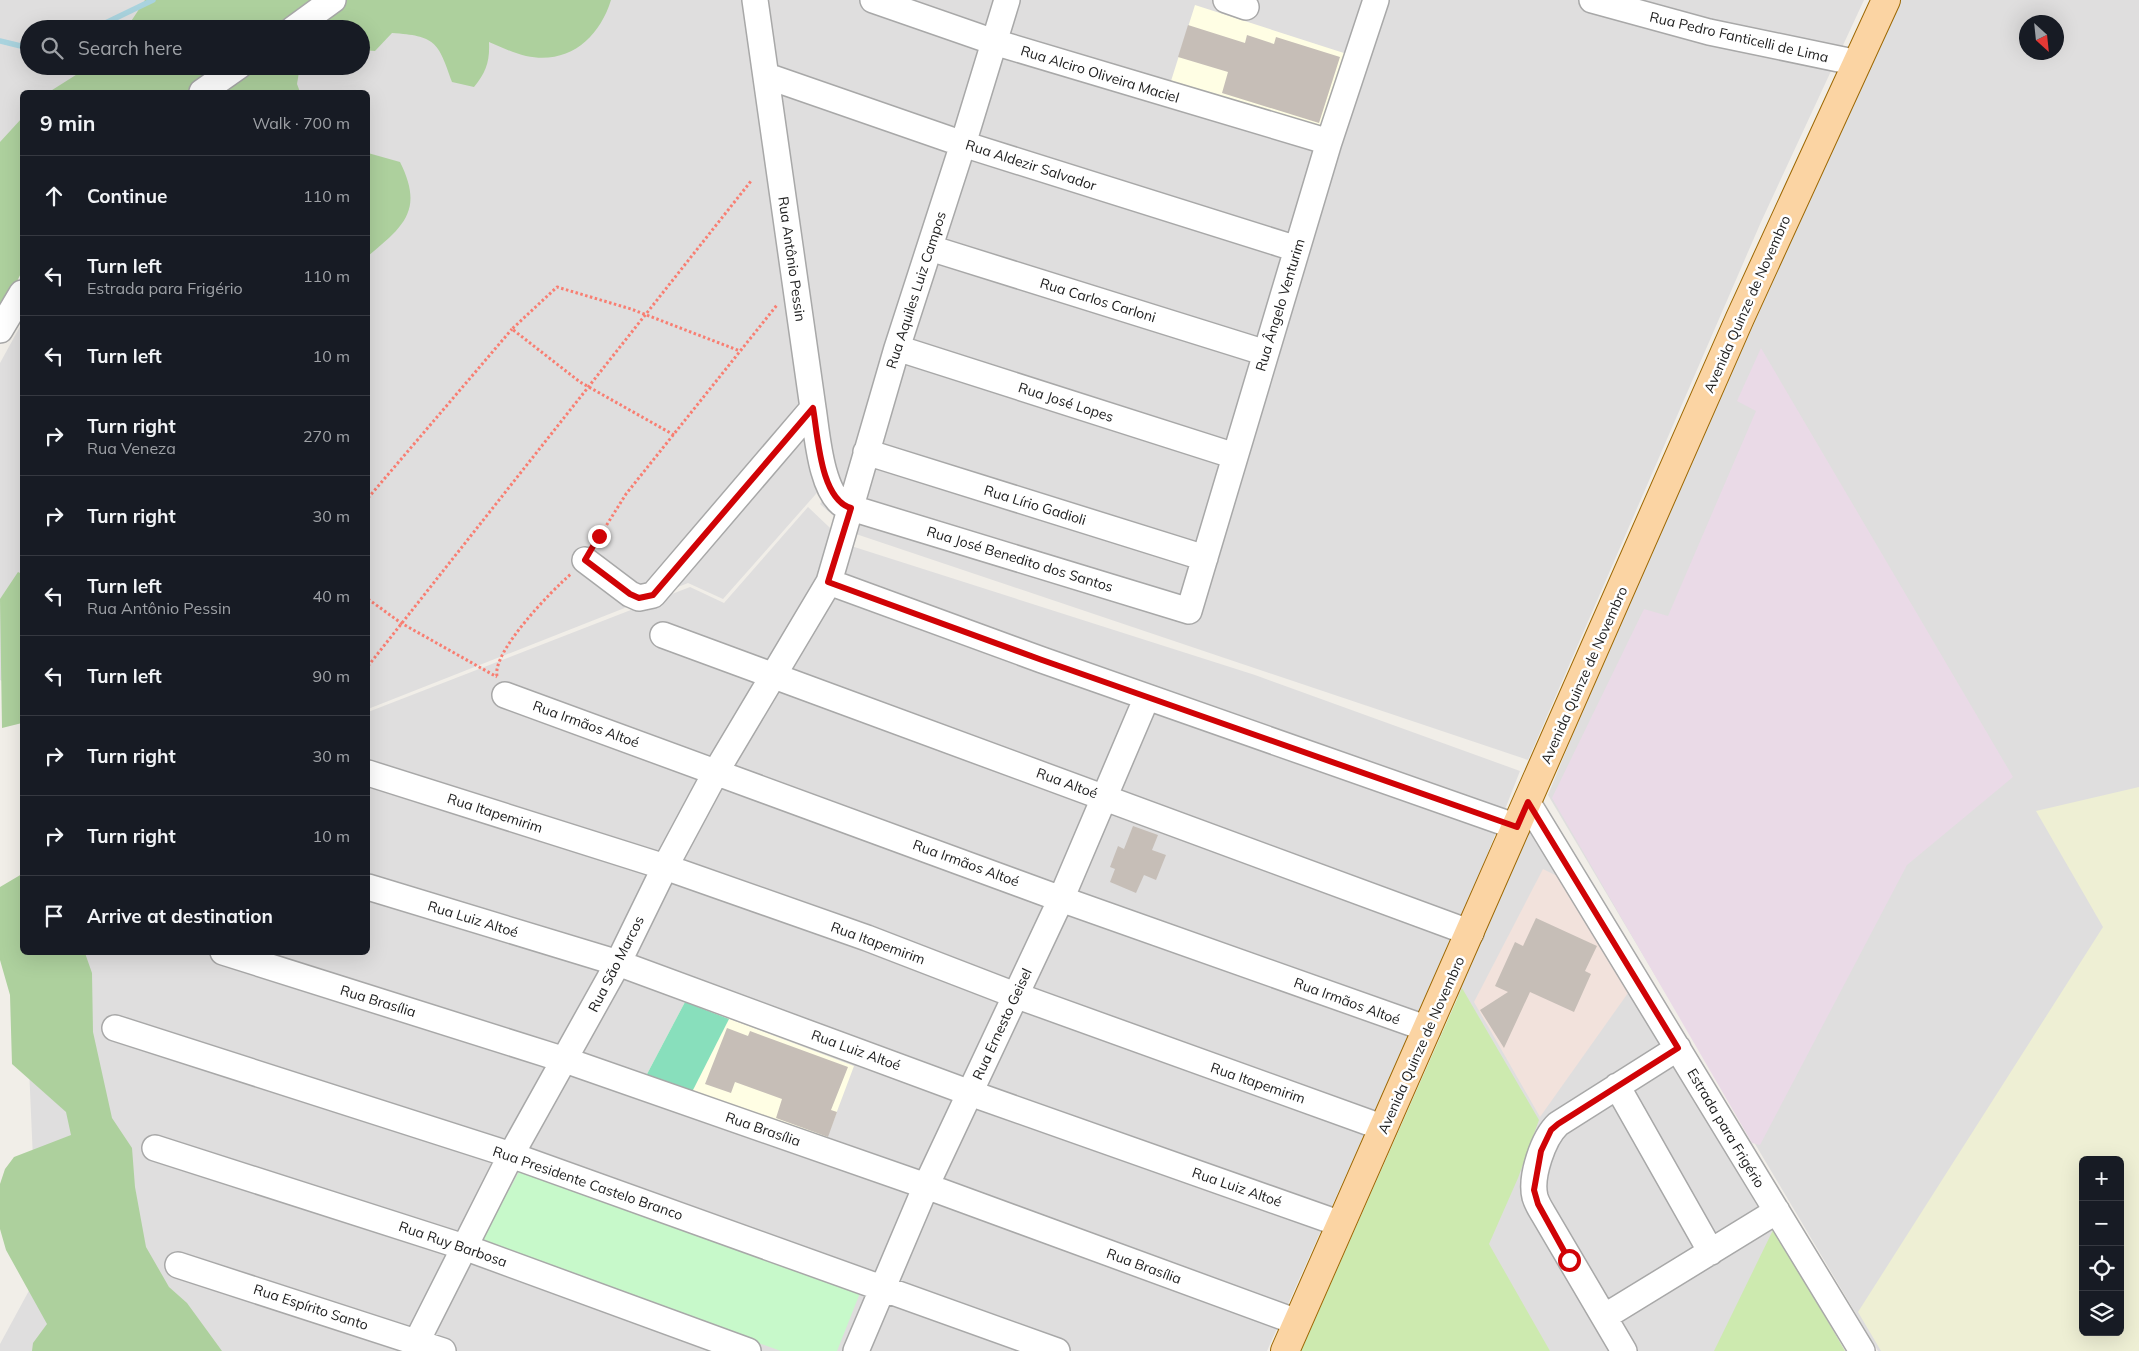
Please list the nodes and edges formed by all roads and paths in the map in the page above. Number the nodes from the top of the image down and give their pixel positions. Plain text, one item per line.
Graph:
1 (333, 0) edge
2 (755, 0) edge
3 (873, 0) edge
4 (1007, 0) edge
5 (1376, 0) edge
6 (1592, 0) edge
7 (1886, 0) edge
8 (305, 20) edge
9 (994, 42) junction
10 (1858, 63) junction
11 (226, 75) edge
12 (767, 76) junction
13 (205, 90) edge
14 (1329, 142) junction
15 (964, 144) junction
16 (751, 181) dead end
17 (930, 248) junction
18 (1297, 249) junction
19 (796, 284) junction
20 (20, 296) edge
21 (645, 314) junction
22 (512, 329) junction
23 (0, 330) edge
24 (896, 348) junction
25 (740, 351) junction
26 (1266, 353) junction
27 (588, 386) junction
28 (813, 408) junction
29 (674, 435) junction
30 (866, 452) junction
31 (1235, 456) junction
32 (370, 496) edge
33 (851, 508) junction
34 (1205, 558) junction
35 (585, 560) junction
36 (828, 582) junction
37 (370, 601) edge
38 (1189, 611) joint
39 (401, 624) junction
40 (663, 635) dead end
41 (370, 663) edge
42 (772, 675) junction
43 (501, 686) junction
44 (1147, 697) junction
45 (717, 770) junction
46 (370, 774) edge
47 (1103, 797) junction
48 (1523, 815) junction
49 (665, 867) junction
50 (370, 888) edge
51 (1061, 899) junction
52 (1471, 933) junction
53 (232, 955) edge
54 (618, 963) junction
55 (1015, 995) junction
56 (115, 1028) dead end
57 (1428, 1029) junction
58 (1678, 1048) junction
59 (565, 1060) junction
60 (1617, 1086) junction
61 (970, 1093) junction
62 (1384, 1128) junction
63 (155, 1148) dead end
64 (511, 1155) junction
65 (926, 1186) junction
66 (1776, 1211) junction
67 (1341, 1224) junction
68 (464, 1247) junction
69 (1710, 1252) junction
70 (178, 1265) dead end
71 (882, 1287) junction
72 (1604, 1317) junction
73 (1297, 1322) junction
74 (414, 1346) edge
75 (443, 1351) edge
76 (748, 1351) edge
77 (856, 1351) edge
78 (1057, 1351) edge
79 (1285, 1351) edge
80 (1624, 1351) edge
81 (1862, 1351) edge

1 - 8 street
2 - 12 street, Rua Antônio Pessin
3 - 9 street, Rua Alciro Oliveira Maciel
4 - 9 street, Rua Aquiles Luiz Campos
5 - 14 street, Rua Ângelo Venturim
6 - 10 street, Rua Pedro Fanticelli de Lima
7 - 10 main road, Avenida Quinze de Novembro
9 - 14 street, Rua Alciro Oliveira Maciel
9 - 15 street, Rua Aquiles Luiz Campos
10 - 48 main road, Avenida Quinze de Novembro
11 - 13 street
12 - 15 street, Rua Aldezir Salvador
12 - 19 street, Rua Antônio Pessin
14 - 18 street, Rua Ângelo Venturim
15 - 17 street, Rua Aquiles Luiz Campos
15 - 18 street, Rua Aldezir Salvador
16 - 21 path
17 - 24 street, Rua Aquiles Luiz Campos
17 - 26 street, Rua Carlos Carloni
18 - 26 street, Rua Ângelo Venturim
19 - 25 path
19 - 28 street, Rua Antônio Pessin
20 - 23 street
21 - 22 path
21 - 25 path
21 - 27 path
22 - 27 path
22 - 32 path
24 - 30 street, Rua Aquiles Luiz Campos
24 - 31 street, Rua José Lopes
25 - 29 path
26 - 31 street, Rua Ângelo Venturim
27 - 29 path
27 - 39 path
28 - 33 street, Rua Antônio Pessin
28 - 35 street
29 - 35 path
30 - 33 street, Rua Aquiles Luiz Campos
30 - 34 street, Rua Lírio Gadioli
31 - 34 street, Rua Ângelo Venturim
33 - 36 street, Rua Aquiles Luiz Campos
33 - 38 street, Rua José Benedito dos Santos
34 - 38 street, Rua Ângelo Venturim
35 - 43 path
36 - 42 street, Rua São Marcos
36 - 44 street
37 - 39 path
39 - 41 path
39 - 43 path
40 - 42 street, Rua Altoé
42 - 45 street, Rua São Marcos
42 - 47 street, Rua Altoé
43 - 45 street, Rua Irmãos Altoé
44 - 47 street, Rua Ernesto Geisel
44 - 48 street
45 - 49 street, Rua São Marcos
45 - 51 street, Rua Irmãos Altoé
46 - 49 street, Rua Itapemirim
47 - 51 street, Rua Ernesto Geisel
47 - 52 street, Rua Altoé
48 - 52 main road, Avenida Quinze de Novembro
48 - 58 street, Estrada para Frigério
49 - 54 street, Rua São Marcos
49 - 55 street, Rua Itapemirim
50 - 54 street, Rua Luiz Altoé
51 - 55 street, Rua Ernesto Geisel
51 - 57 street, Rua Irmãos Altoé
52 - 57 main road, Avenida Quinze de Novembro
53 - 59 street, Rua Brasília
54 - 59 street, Rua São Marcos
54 - 61 street, Rua Luiz Altoé
55 - 61 street, Rua Ernesto Geisel
55 - 62 street, Rua Itapemirim
56 - 64 street, Rua Presidente Castelo Branco
57 - 62 main road, Avenida Quinze de Novembro
58 - 60 street
58 - 66 street, Estrada para Frigério
59 - 64 street, Rua São Marcos
59 - 65 street, Rua Brasília
60 - 69 street
60 - 72 street
61 - 65 street, Rua Ernesto Geisel
61 - 67 street, Rua Luiz Altoé
62 - 67 main road, Avenida Quinze de Novembro
63 - 68 street, Rua Ruy Barbosa
64 - 68 street, Rua São Marcos
64 - 71 street, Rua Presidente Castelo Branco
65 - 71 street, Rua Ernesto Geisel
65 - 73 street, Rua Brasília
66 - 69 street
66 - 81 street, Estrada para Frigério
67 - 73 main road, Avenida Quinze de Novembro
68 - 74 street, Rua São Marcos
68 - 76 street, Rua Ruy Barbosa
69 - 72 street
70 - 74 street, Rua Espírito Santo
71 - 77 street, Rua Ernesto Geisel
71 - 78 street, Rua Presidente Castelo Branco
72 - 80 street
73 - 79 main road, Avenida Quinze de Novembro
74 - 75 street, Rua Espírito Santo

